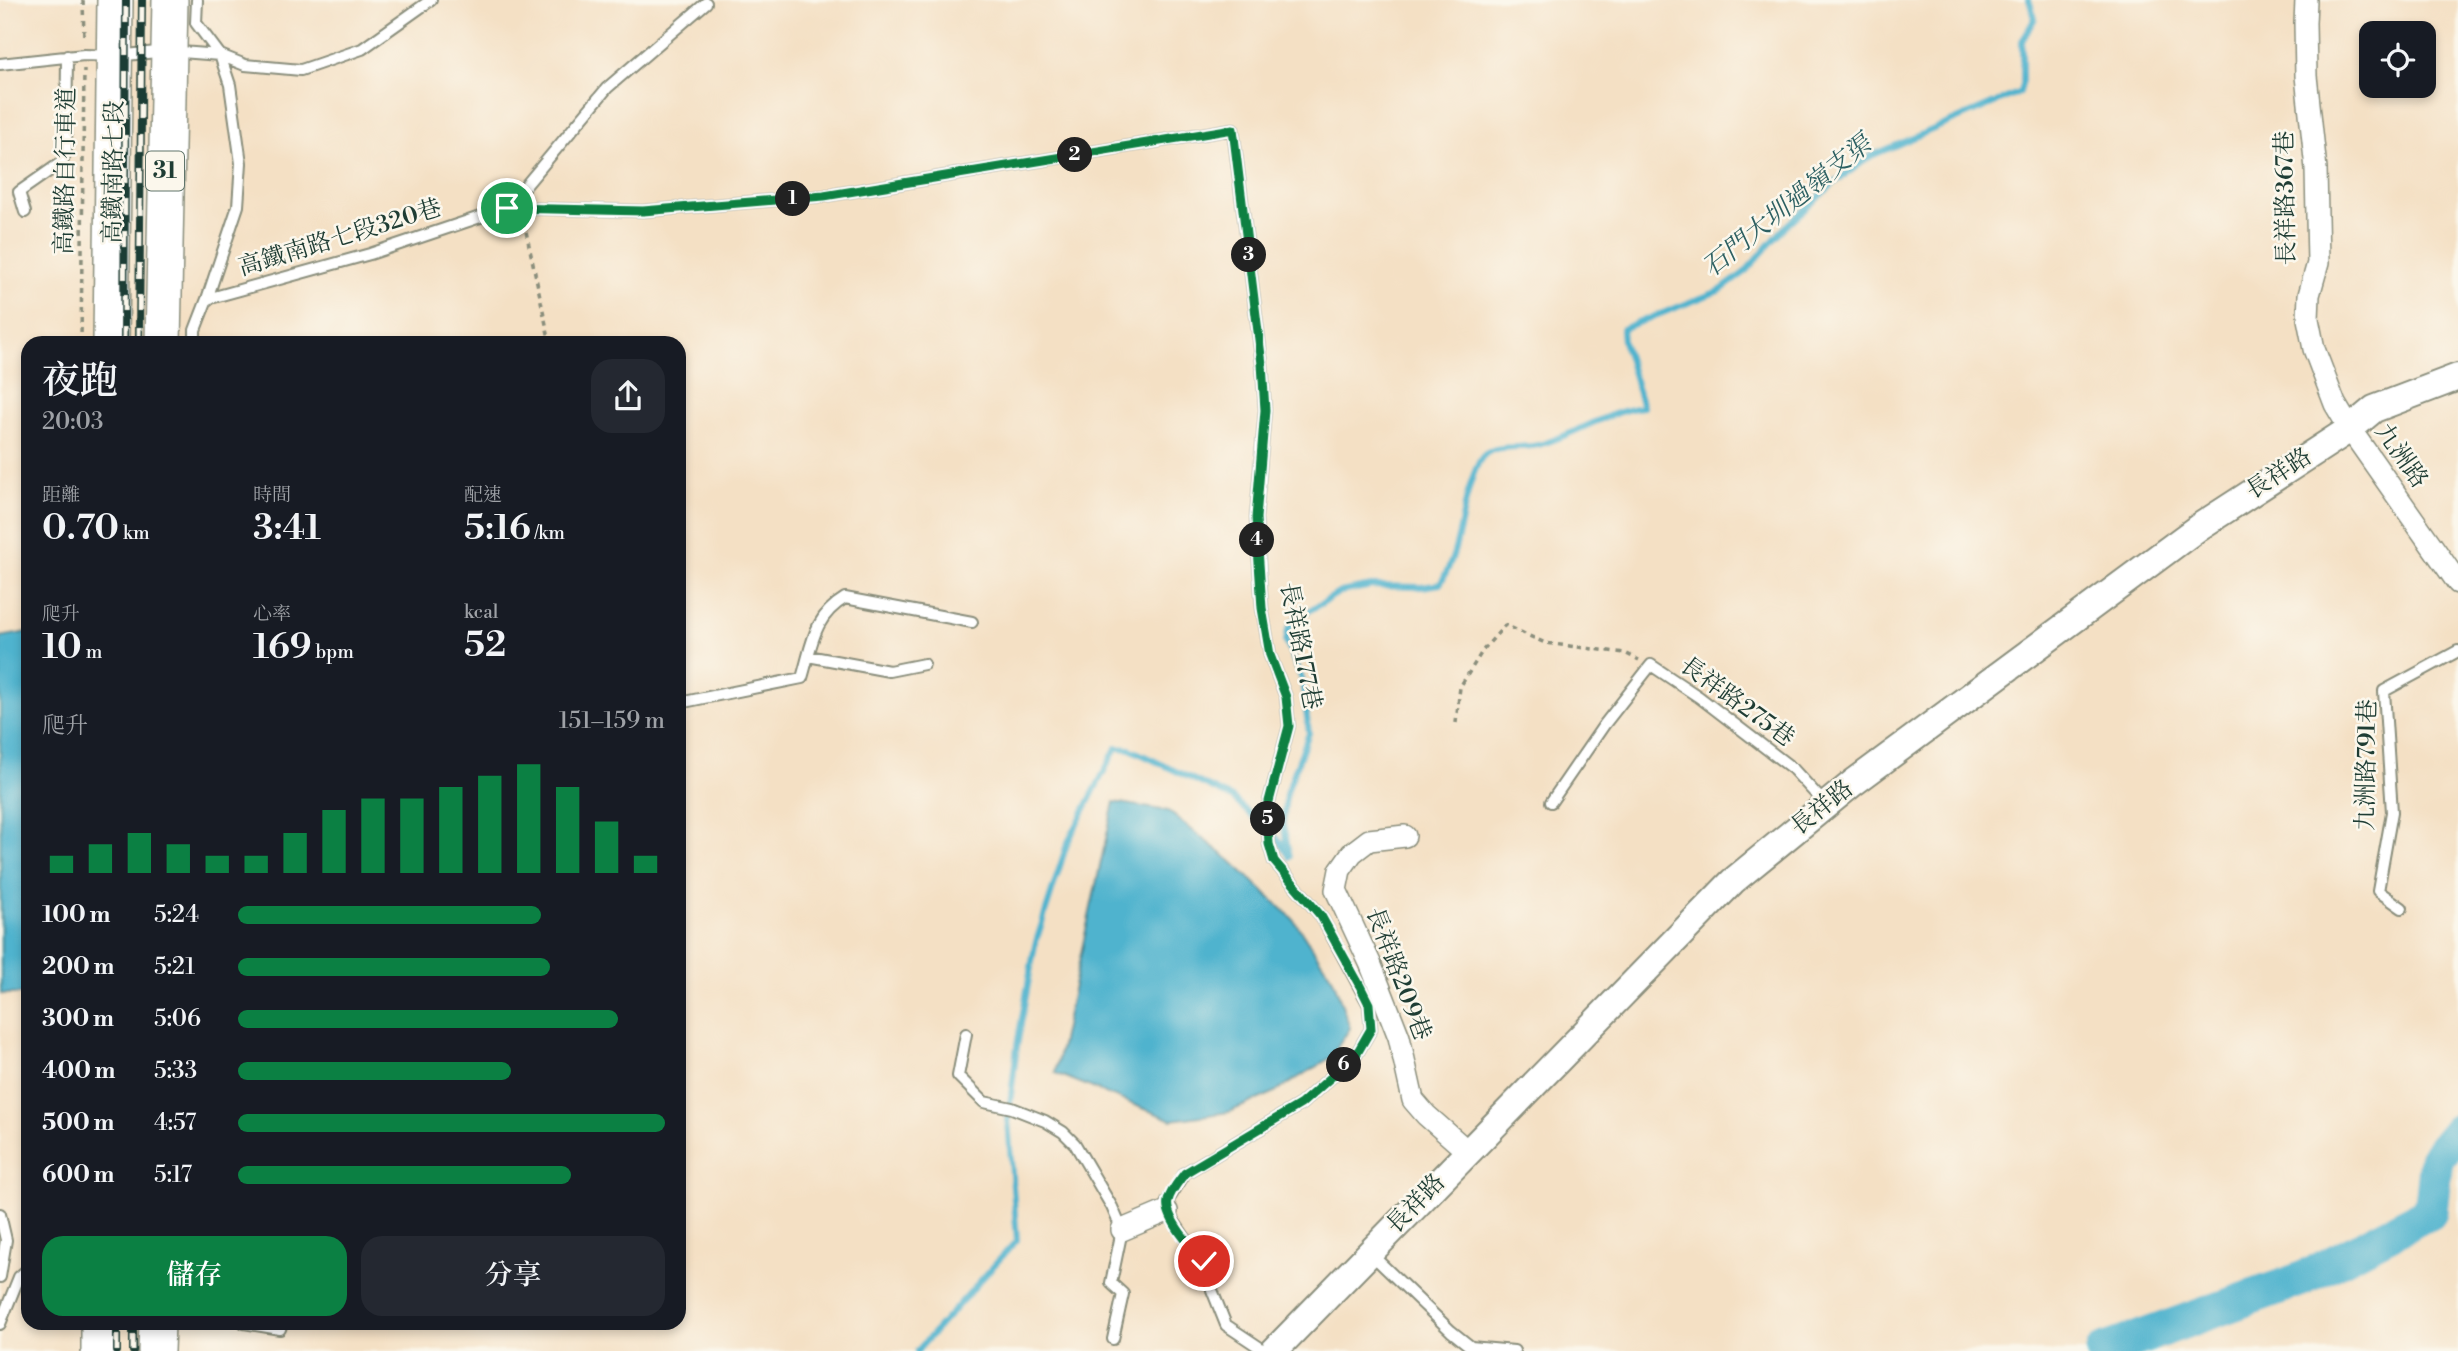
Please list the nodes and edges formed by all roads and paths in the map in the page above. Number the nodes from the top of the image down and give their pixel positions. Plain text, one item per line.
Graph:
1 (83, 0) edge
2 (115, 0) edge
3 (170, 0) edge
4 (197, 0) edge
5 (431, 0) edge
6 (2306, 0) edge
7 (706, 4) dead end
8 (168, 51) junction
9 (100, 55) junction
10 (220, 55) junction
11 (66, 56) junction
12 (0, 64) edge
13 (1233, 129) joint
14 (507, 208) junction
15 (523, 209) junction
16 (25, 212) dead end
17 (207, 299) junction
18 (81, 336) edge
19 (111, 336) edge
20 (163, 336) edge
21 (195, 336) edge
22 (548, 336) edge
23 (2458, 377) edge
24 (2350, 429) junction
25 (2458, 583) edge
26 (972, 622) dead end
27 (2458, 651) edge
28 (808, 656) junction
29 (924, 664) dead end
30 (1651, 665) junction
31 (686, 702) edge
32 (1456, 723) dead end
33 (1551, 802) dead end
34 (1826, 806) junction
35 (1405, 835) dead end
36 (2402, 908) dead end
37 (966, 1034) dead end
38 (1467, 1152) junction
39 (1167, 1211) junction
40 (0, 1214) edge
41 (1122, 1230) junction
42 (1369, 1252) junction
43 (21, 1275) edge
44 (0, 1277) edge
45 (0, 1324) edge
46 (99, 1330) edge
47 (157, 1330) edge
48 (1113, 1339) dead end
49 (99, 1351) edge
50 (156, 1351) edge
51 (1265, 1351) edge
52 (1274, 1351) edge
53 (1514, 1351) edge

1 - 9 path, 高鐵路自行車道
2 - 9 main road, 高鐵南路七段 / 31
3 - 8 main road, 高鐵南路七段 / 31
4 - 10 lane, 高鐵南路七段320巷
5 - 10 lane
6 - 24 street, 長祥路367巷
7 - 14 lane
8 - 9 lane
8 - 10 lane
8 - 20 main road, 高鐵南路七段 / 31
9 - 11 lane
9 - 18 path, 高鐵路自行車道
9 - 19 main road, 高鐵南路七段 / 31
10 - 17 lane, 高鐵南路七段320巷
11 - 12 lane
11 - 16 lane
13 - 15 lane, 高鐵南路七段320巷
13 - 39 lane, 長祥路177巷
14 - 15 lane, 高鐵南路七段320巷
14 - 17 lane, 高鐵南路七段320巷
15 - 22 path
17 - 21 lane, 高鐵南路七段320巷
23 - 24 street, 長祥路
24 - 25 street, 九洲路
24 - 34 street, 長祥路
26 - 28 lane
27 - 36 lane, 九洲路791巷
28 - 29 lane
28 - 31 lane
30 - 32 path
30 - 33 lane, 長祥路275巷
30 - 34 lane, 長祥路275巷
34 - 38 street, 長祥路
35 - 38 street, 長祥路209巷
37 - 41 lane
38 - 42 street, 長祥路
39 - 41 street
39 - 51 lane
40 - 44 lane
41 - 48 lane
42 - 52 street, 長祥路
42 - 53 lane
43 - 45 lane
46 - 49 main road
47 - 50 main road

